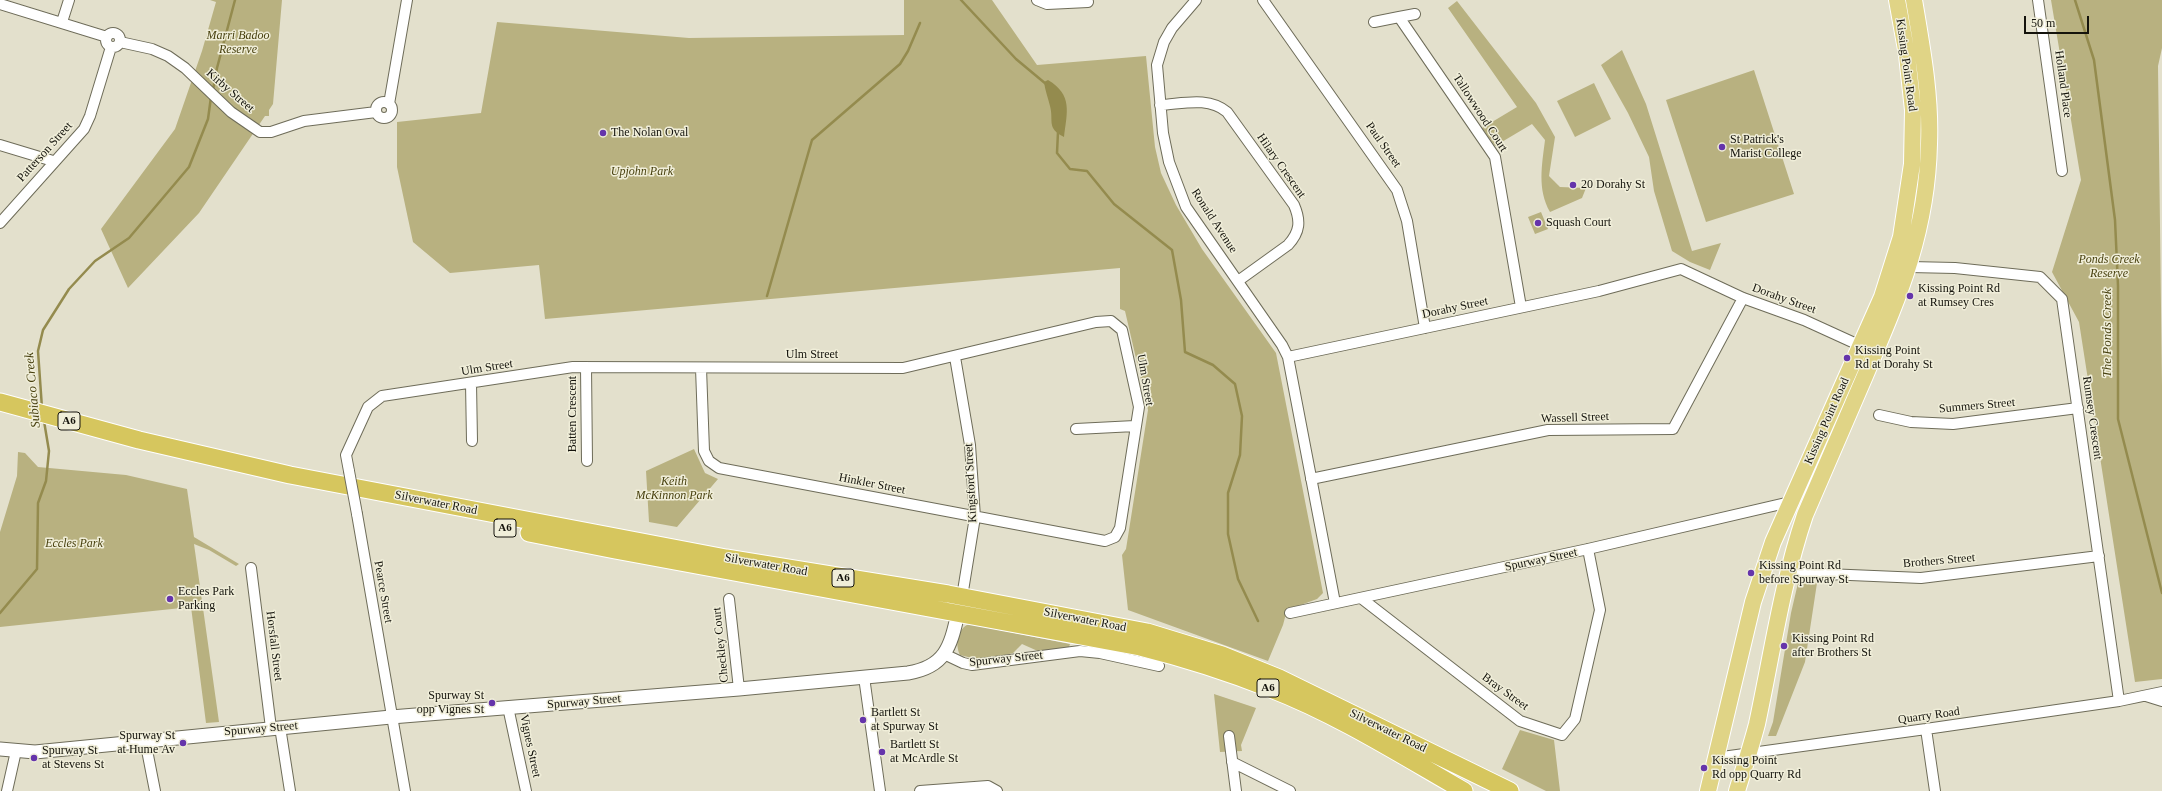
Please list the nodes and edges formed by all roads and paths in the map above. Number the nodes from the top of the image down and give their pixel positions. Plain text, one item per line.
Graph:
1 (69, 0) edge
2 (407, 0) edge
3 (1037, 0) edge
4 (1196, 0) edge
5 (1263, 0) edge
6 (1897, 0) edge
7 (1914, 0) edge
8 (2038, 0) edge
9 (1088, 2) dead end
10 (0, 4) edge
11 (1415, 14) dead end
12 (1399, 17) junction
13 (62, 22) junction
14 (1374, 22) dead end
15 (113, 42) junction
16 (1160, 105) junction
17 (0, 145) edge
18 (54, 161) junction
19 (2062, 171) dead end
20 (0, 222) edge
21 (1910, 267) junction
22 (1238, 281) junction
23 (1743, 298) junction
24 (1521, 307) junction
25 (1425, 328) junction
26 (1861, 346) junction
27 (955, 357) junction
28 (1288, 357) junction
29 (586, 367) junction
30 (701, 368) junction
31 (471, 383) junction
32 (0, 399) edge
33 (8, 404) edge
34 (2078, 408) junction
35 (0, 414) edge
36 (1879, 414) dead end
37 (1135, 426) junction
38 (1076, 429) dead end
39 (472, 441) dead end
40 (138, 446) junction
41 (587, 461) dead end
42 (349, 471) joint
43 (1311, 479) junction
44 (1790, 502) junction
45 (975, 516) junction
46 (1120, 528) joint
47 (1588, 549) junction
48 (2099, 556) junction
49 (251, 568) dead end
50 (1784, 586) junction
51 (962, 597) junction
52 (1361, 598) junction
53 (729, 599) dead end
54 (1335, 603) junction
55 (958, 613) junction
56 (1290, 613) dead end
57 (944, 654) junction
58 (1158, 666) dead end
59 (864, 677) junction
60 (739, 689) junction
61 (2162, 692) edge
62 (2146, 696) junction
63 (2162, 700) edge
64 (2119, 701) junction
65 (508, 707) junction
66 (391, 717) junction
67 (276, 728) junction
68 (1926, 729) junction
69 (1229, 736) dead end
70 (145, 740) junction
71 (0, 749) edge
72 (16, 751) junction
73 (1749, 754) junction
74 (1715, 758) junction
75 (1232, 762) junction
76 (6, 791) edge
77 (155, 791) edge
78 (290, 791) edge
79 (405, 791) edge
80 (526, 791) edge
81 (880, 791) edge
82 (920, 791) edge
83 (997, 791) edge
84 (1236, 791) edge
85 (1290, 791) edge
86 (1464, 791) edge
87 (1510, 791) edge
88 (1708, 791) edge
89 (1737, 791) edge
90 (1935, 791) edge

1 - 13 street
2 - 15 street, Kirby Street
3 - 9 street
4 - 16 street, Ronald Avenue
5 - 25 street, Paul Street
6 - 26 main road, Kissing Point Road
7 - 21 main road, Kissing Point Road
8 - 19 street, Holland Place
10 - 13 street, Kirby Street
11 - 12 street
12 - 14 street
12 - 24 street, Tallowwood Court
13 - 15 street, Kirby Street
15 - 18 street, Patterson Street
16 - 22 street, Ronald Avenue
16 - 22 street, Hilary Crescent
17 - 18 street
18 - 20 street, Patterson Street
21 - 34 street, Rumsey Crescent
21 - 50 main road, Kissing Point Road
22 - 28 street, Ronald Avenue
23 - 24 street, Dorahy Street
23 - 26 street, Dorahy Street
23 - 43 street, Wassell Street
24 - 25 street, Dorahy Street
25 - 28 street, Dorahy Street
26 - 44 main road, Kissing Point Road
27 - 30 street, Ulm Street
27 - 37 street, Ulm Street
27 - 45 street, Kingsford Street
28 - 43 street
29 - 30 street, Ulm Street
29 - 31 street, Ulm Street
29 - 41 street, Batten Crescent
30 - 45 street, Hinkler Street
31 - 39 street
31 - 42 street, Ulm Street
32 - 33 highway, Silverwater Road
33 - 40 highway, Silverwater Road / A6
34 - 36 street, Summers Street
34 - 48 street, Rumsey Crescent
35 - 40 highway, Silverwater Road / A6
37 - 38 street
37 - 46 street, Ulm Street
40 - 51 highway, Silverwater Road / A6
40 - 55 highway, Silverwater Road / A6
42 - 66 street, Pearce Street, bridge
43 - 54 street
44 - 47 street, Spurway Street
44 - 74 main road, Kissing Point Road
45 - 46 street, Hinkler Street
45 - 51 street, Kingsford Street
47 - 52 street, Spurway Street
47 - 52 street, Bray Street
48 - 50 street, Brothers Street
48 - 64 street, Rumsey Crescent
49 - 67 street, Horsfall Street
50 - 73 main road, Kissing Point Road
51 - 55 street, Kingsford Street
51 - 87 highway, Silverwater Road / A6
52 - 54 street, Spurway Street
53 - 60 street, Checkley Court
54 - 56 street, Spurway Street
55 - 57 street, Kingsford Street
55 - 86 highway, Silverwater Road / A6
57 - 58 street, Spurway Street
57 - 59 street, Spurway Street
59 - 60 street, Spurway Street
59 - 81 street
60 - 65 street, Spurway Street
61 - 62 street, Quarry Road
62 - 63 street, Quarry Road
62 - 64 street, Quarry Road
64 - 68 street, Quarry Road
65 - 66 street, Spurway Street
65 - 80 street, Vignes Street
66 - 67 street, Spurway Street
66 - 79 street, Pearce Street
67 - 70 street, Spurway Street
67 - 78 street, Horsfall Street
68 - 73 street, Quarry Road
68 - 90 street
69 - 75 street
70 - 72 street, Spurway Street
70 - 77 street
71 - 72 street, Spurway Street
72 - 76 street
73 - 74 street, Quarry Road
73 - 89 main road, Kissing Point Road
74 - 88 main road, Kissing Point Road
75 - 84 street
75 - 85 street
82 - 83 street

